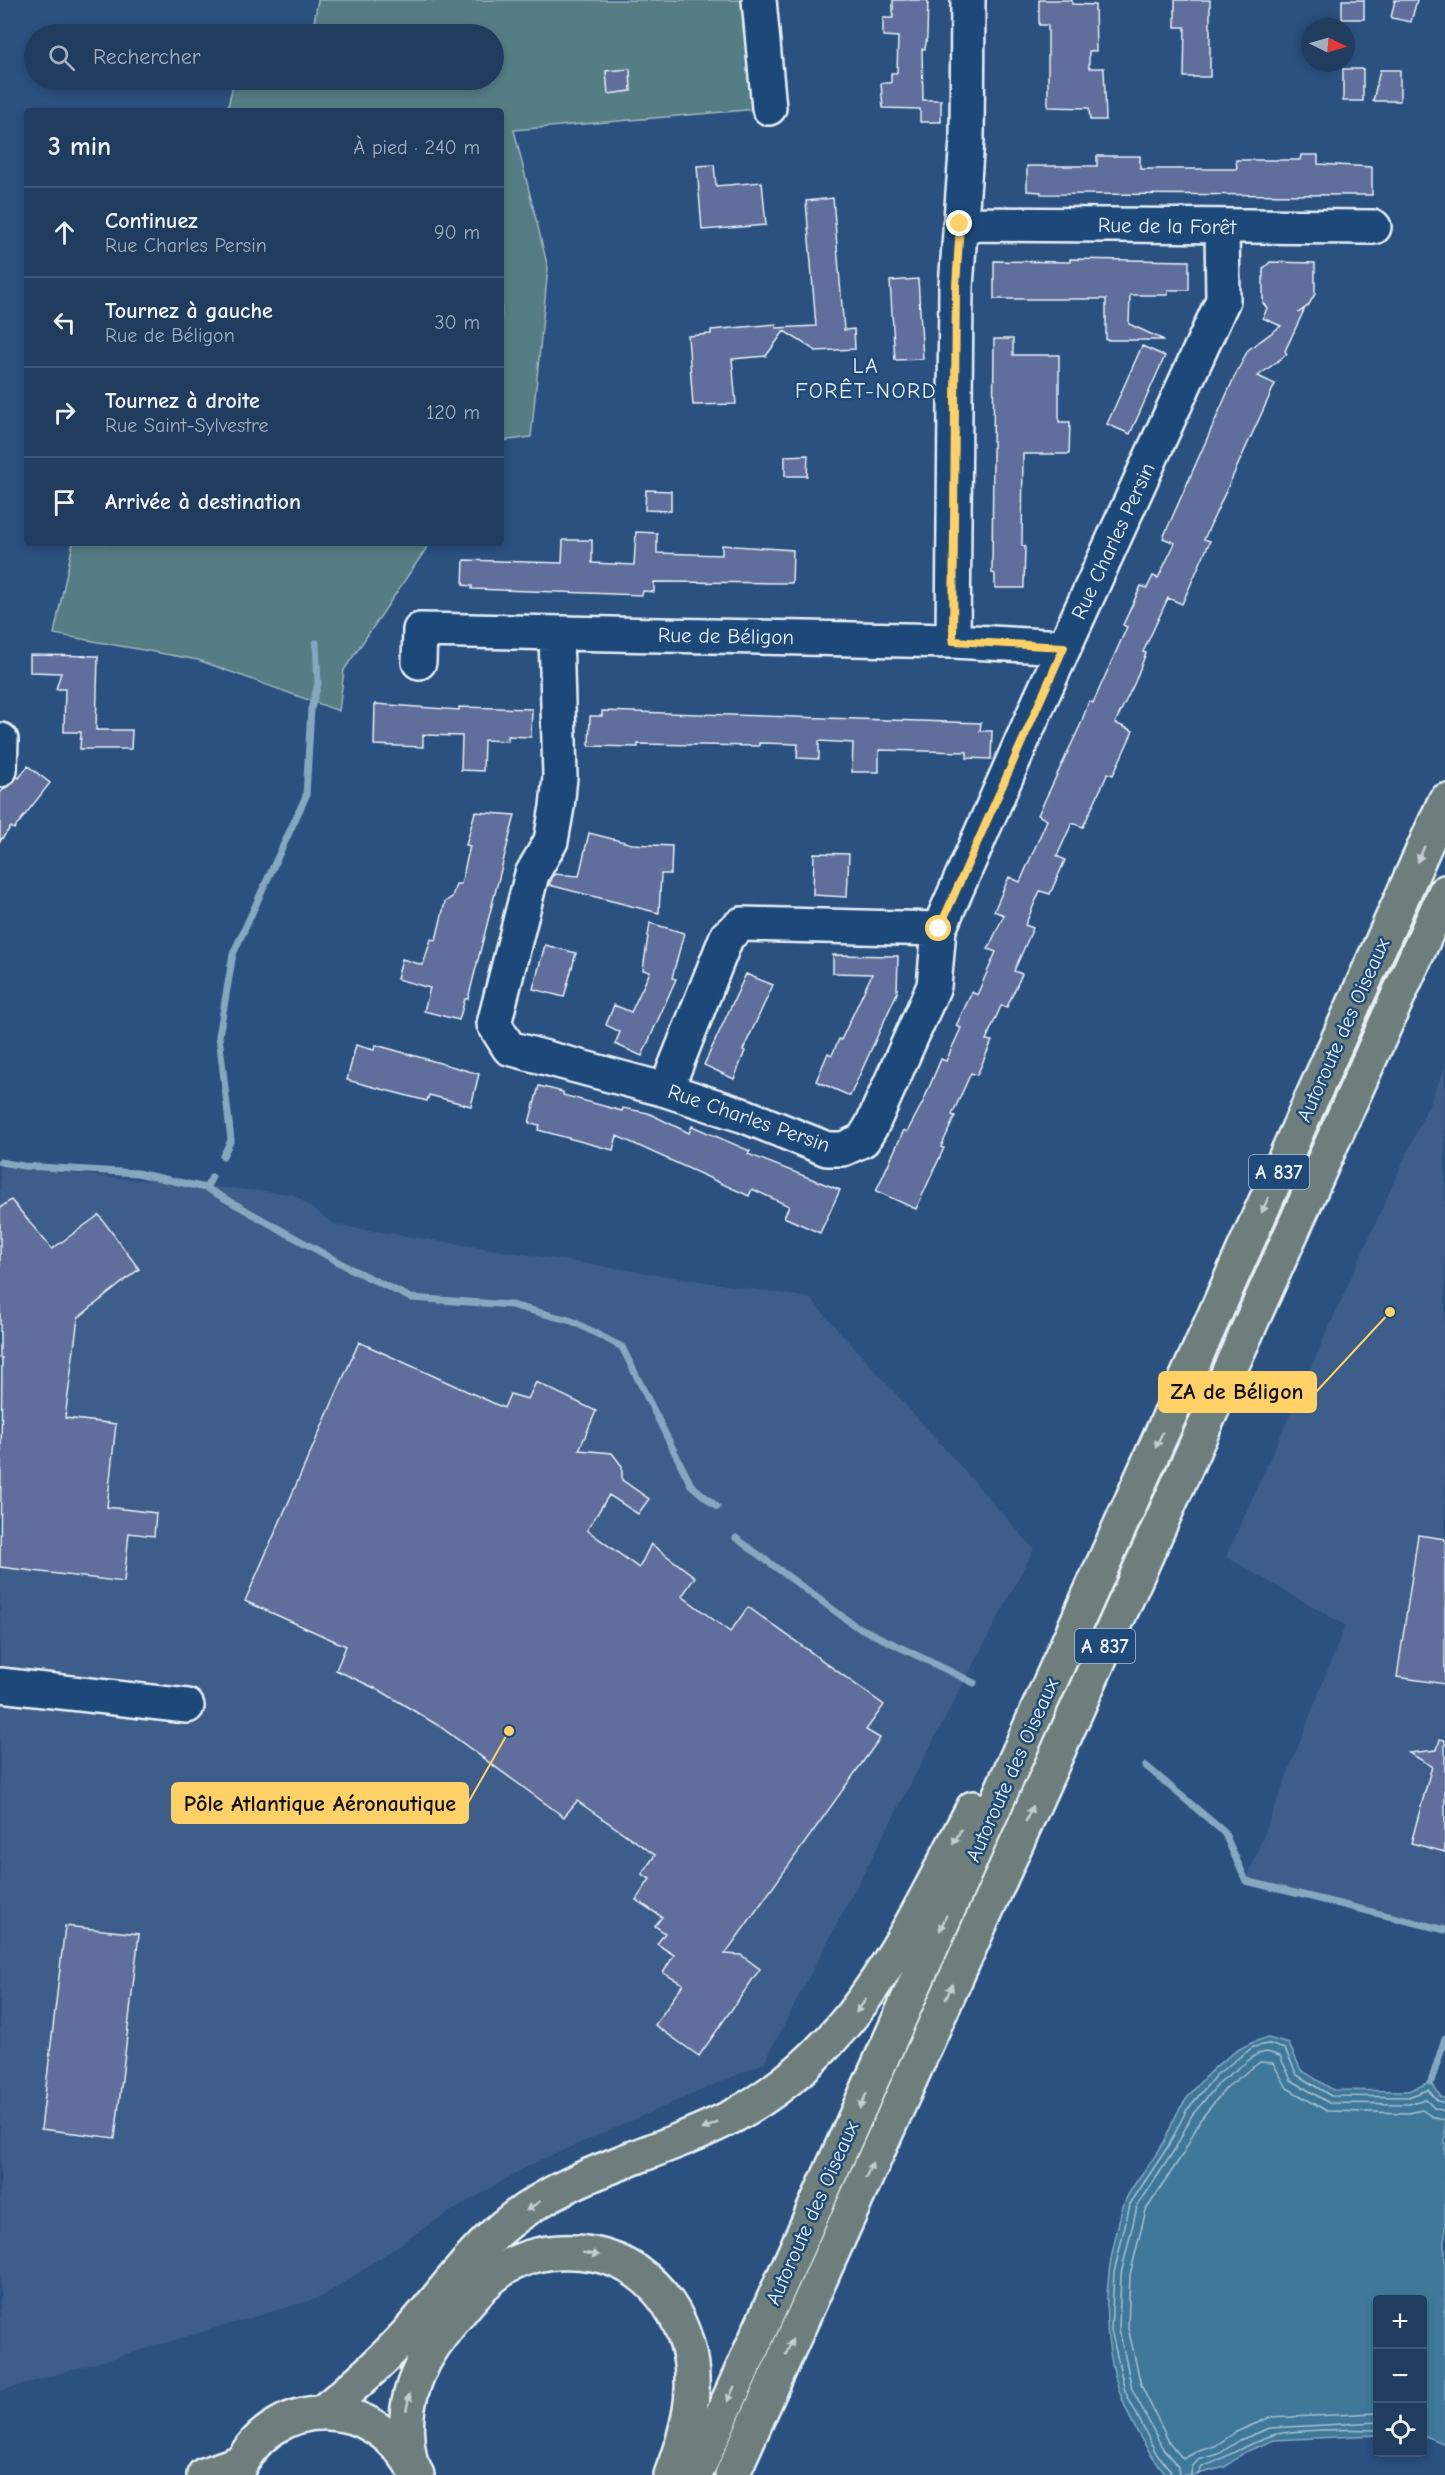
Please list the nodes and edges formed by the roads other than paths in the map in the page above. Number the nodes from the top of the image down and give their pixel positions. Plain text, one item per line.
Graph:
1 (759, 0) edge
2 (968, 0) edge
3 (769, 108) dead end
4 (960, 224) junction
5 (1222, 226) junction
6 (1374, 227) dead end
7 (556, 633) junction
8 (953, 641) junction
9 (1064, 647) junction
10 (419, 662) dead end
11 (1445, 801) edge
12 (1445, 892) edge
13 (939, 929) junction
14 (666, 1090) junction
15 (1113, 1544) junction
16 (0, 1685) edge
17 (187, 1706) dead end
18 (765, 2401) junction
19 (321, 2413) junction
20 (413, 2467) edge
21 (238, 2468) edge
22 (204, 2475) edge
23 (671, 2475) edge
24 (694, 2475) edge
25 (732, 2475) edge
26 (738, 2475) edge

1 - 3 street
2 - 4 street
4 - 5 street, Rue de la Forêt
4 - 8 street
5 - 6 street, Rue de la Forêt
5 - 9 street, Rue Charles Persin
7 - 8 street, Rue de Béligon
7 - 10 street, Rue de Béligon
7 - 14 street, Rue Charles Persin
8 - 9 street, Rue de Béligon
9 - 13 street, Rue Charles Persin
11 -> 15 main road, Autoroute des Oiseaux / A 837
18 -> 12 main road, Autoroute des Oiseaux / A 837
13 - 14 street
13 - 14 street, Rue Charles Persin
15 -> 19 main road
15 -> 24 main road, Autoroute des Oiseaux / A 837
16 - 17 street
18 - 25 main road, Autoroute des Oiseaux / A 837
18 - 26 main road
19 - 20 main road
19 - 21 main road
20 -> 23 main road
21 - 22 main road

